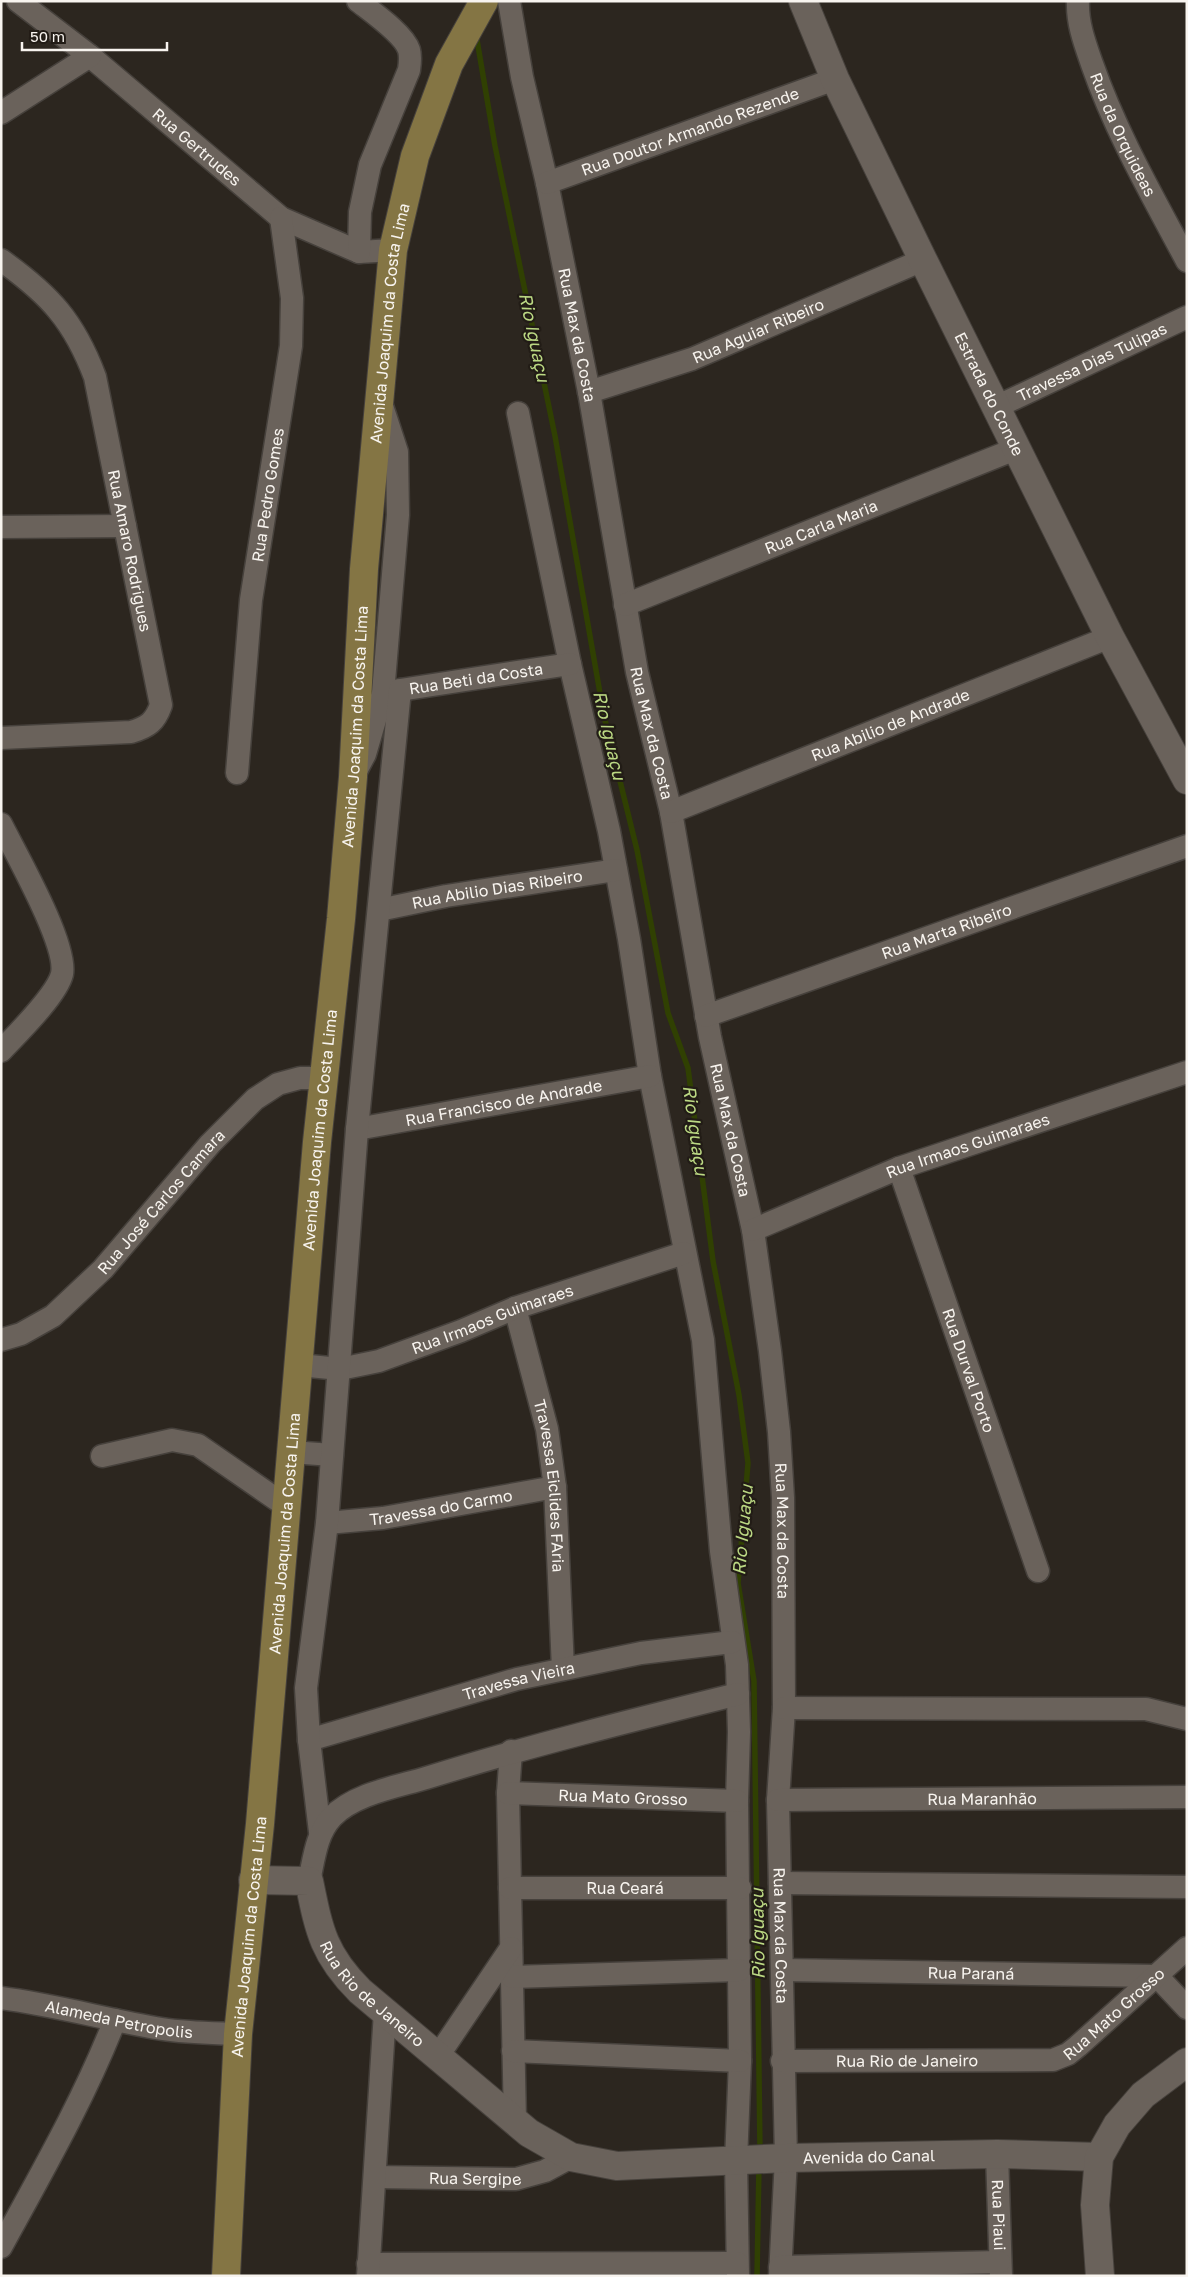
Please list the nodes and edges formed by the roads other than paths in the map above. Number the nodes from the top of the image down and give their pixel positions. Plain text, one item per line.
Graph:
1 (358, 1) edge
2 (509, 1) edge
3 (803, 1) edge
4 (1078, 1) edge
5 (27, 3) edge
6 (477, 11) edge
7 (90, 56) junction
8 (835, 79) junction
9 (1, 113) edge
10 (547, 183) junction
11 (281, 218) junction
12 (393, 250) junction
13 (359, 252) junction
14 (1, 260) edge
15 (923, 260) junction
16 (1187, 261) edge
17 (1187, 317) edge
18 (589, 392) junction
19 (381, 403) junction
20 (996, 407) junction
21 (518, 413) dead end
22 (1018, 448) junction
23 (125, 526) junction
24 (1, 527) edge
25 (625, 605) junction
26 (1110, 636) junction
27 (570, 664) junction
28 (391, 691) junction
29 (1, 738) edge
30 (237, 773) dead end
31 (353, 777) junction
32 (1187, 780) edge
33 (671, 812) junction
34 (1, 824) edge
35 (1187, 846) edge
36 (616, 870) junction
37 (379, 910) junction
38 (706, 1016) junction
39 (1, 1051) edge
40 (1187, 1072) edge
41 (650, 1076) junction
42 (324, 1078) junction
43 (357, 1129) junction
44 (899, 1168) junction
45 (753, 1230) junction
46 (684, 1253) junction
47 (516, 1308) junction
48 (1, 1340) edge
49 (299, 1365) junction
50 (340, 1369) junction
51 (290, 1452) junction
52 (332, 1455) junction
53 (102, 1456) dead end
54 (555, 1487) junction
55 (286, 1506) junction
56 (327, 1523) junction
57 (1038, 1571) dead end
58 (732, 1642) junction
59 (563, 1669) junction
60 (738, 1694) junction
61 (784, 1708) junction
62 (1187, 1719) edge
63 (309, 1740) junction
64 (511, 1751) junction
65 (508, 1793) junction
66 (1187, 1797) edge
67 (778, 1800) junction
68 (737, 1801) junction
69 (320, 1832) junction
70 (254, 1880) junction
71 (309, 1881) junction
72 (780, 1883) junction
73 (1187, 1887) edge
74 (510, 1888) junction
75 (740, 1888) junction
76 (511, 1948) junction
77 (1187, 1948) edge
78 (739, 1970) junction
79 (783, 1970) junction
80 (1157, 1976) junction
81 (512, 1977) junction
82 (1, 1998) edge
83 (1187, 2008) edge
84 (385, 2012) junction
85 (115, 2020) junction
86 (238, 2034) junction
87 (513, 2052) junction
88 (438, 2056) junction
89 (782, 2061) junction
90 (1032, 2061) joint
91 (740, 2062) junction
92 (1187, 2062) edge
93 (514, 2121) junction
94 (997, 2154) junction
95 (571, 2157) junction
96 (1099, 2157) junction
97 (783, 2159) junction
98 (739, 2162) junction
99 (375, 2177) junction
100 (1, 2246) edge
101 (738, 2269) edge
102 (1000, 2269) edge
103 (368, 2270) edge
104 (780, 2271) edge
105 (226, 2276) edge
106 (1100, 2276) edge

1 - 13 street
2 - 10 street, Rua Max da Costa
3 - 8 street, Estrada do Conde
4 - 16 street, Rua da Orquideas
5 - 7 street, Rua Gertrudes
6 - 12 main road, Avenida Joaquim da Costa Lima
7 - 9 street
7 - 11 street, Rua Gertrudes
8 - 10 street, Rua Doutor Armando Rezende
8 - 15 street, Estrada do Conde
10 - 18 street, Rua Max da Costa
11 - 13 street, Rua Gertrudes
11 - 30 street, Rua Pedro Gomes
12 - 13 street, Rua Gertrudes
12 - 19 main road, Avenida Joaquim da Costa Lima
14 - 23 street, Rua Amaro Rodrigues
15 - 18 street, Rua Aguiar Ribeiro
15 - 20 street, Estrada do Conde
17 - 20 street, Travessa Dias Tulipas
18 - 25 street, Rua Max da Costa
19 - 28 street
19 - 31 main road, Avenida Joaquim da Costa Lima
20 - 22 street, Estrada do Conde
21 - 27 street
22 - 25 street, Rua Carla Maria
22 - 26 street, Estrada do Conde
23 - 24 street
23 - 29 street, Rua Amaro Rodrigues
25 - 33 street, Rua Max da Costa
26 - 32 street, Estrada do Conde
26 - 33 street, Rua Abilio de Andrade
27 - 28 street, Rua Beti da Costa
27 - 36 street
28 - 31 street
28 - 37 street
31 - 42 main road, Avenida Joaquim da Costa Lima
33 - 38 street, Rua Max da Costa
34 - 39 street
35 - 38 street, Rua Marta Ribeiro
36 - 37 street, Rua Abilio Dias Ribeiro
36 - 41 street
37 - 43 street
38 - 45 street, Rua Max da Costa
40 - 44 street, Rua Irmaos Guimaraes
41 - 43 street, Rua Francisco de Andrade
41 - 46 street
42 - 48 street, Rua José Carlos Camara
42 - 49 main road, Avenida Joaquim da Costa Lima
43 - 50 street
44 - 45 street, Rua Irmaos Guimaraes
44 - 57 street, Rua Durval Porto
45 - 61 street, Rua Max da Costa
46 - 47 street, Rua Irmaos Guimaraes
46 - 58 street
47 - 50 street, Rua Irmaos Guimaraes
47 - 54 street, Travessa Eiclides FAria
49 - 50 street, Rua Irmaos Guimaraes
49 - 51 main road, Avenida Joaquim da Costa Lima
50 - 52 street
51 - 52 street
51 - 55 main road, Avenida Joaquim da Costa Lima
52 - 56 street
53 - 55 street
54 - 56 street, Travessa do Carmo
54 - 59 street, Travessa Eiclides FAria
55 - 70 main road, Avenida Joaquim da Costa Lima
56 - 63 street
58 - 59 street, Travessa Vieira
58 - 60 street
59 - 63 street, Travessa Vieira
60 - 64 street
60 - 68 street
61 - 62 street
61 - 67 street, Rua Max da Costa
63 - 69 street
64 - 65 street
64 - 69 street
65 - 68 street, Rua Mato Grosso
65 - 74 street
66 - 67 street, Rua Maranhão
67 - 72 street, Rua Max da Costa
68 - 75 street
69 - 71 street
70 - 71 street
70 - 86 main road, Avenida Joaquim da Costa Lima
71 - 84 street, Rua Rio de Janeiro
72 - 73 street
72 - 79 street, Rua Max da Costa
74 - 75 street, Rua Ceará
74 - 76 street
75 - 78 street
76 - 81 street
76 - 88 street
77 - 80 street, Rua Mato Grosso
78 - 81 street
78 - 91 street
79 - 80 street, Rua Paraná
79 - 89 street, Rua Max da Costa
80 - 83 street
80 - 90 street, Rua Mato Grosso
81 - 87 street
82 - 85 street, Alameda Petropolis
84 - 88 street, Rua Rio de Janeiro
84 - 99 street
85 - 86 street, Alameda Petropolis
85 - 100 street
86 - 105 main road, Avenida Joaquim da Costa Lima
87 - 91 street
87 - 93 street
88 - 93 street, Rua Rio de Janeiro
89 - 90 street, Rua Rio de Janeiro
89 - 97 street, Rua Max da Costa
91 - 98 street
92 - 96 street
93 - 95 street, Rua Rio de Janeiro
94 - 96 street, Avenida do Canal
94 - 97 street, Avenida do Canal
94 - 102 street, Rua Piaui
95 - 98 street, Rua Rio de Janeiro
95 - 99 street, Rua Sergipe
96 - 106 street
97 - 98 street, Avenida do Canal
97 - 104 street, Rua Max da Costa
98 - 101 street
99 - 103 street
101 - 103 street
102 - 104 street

